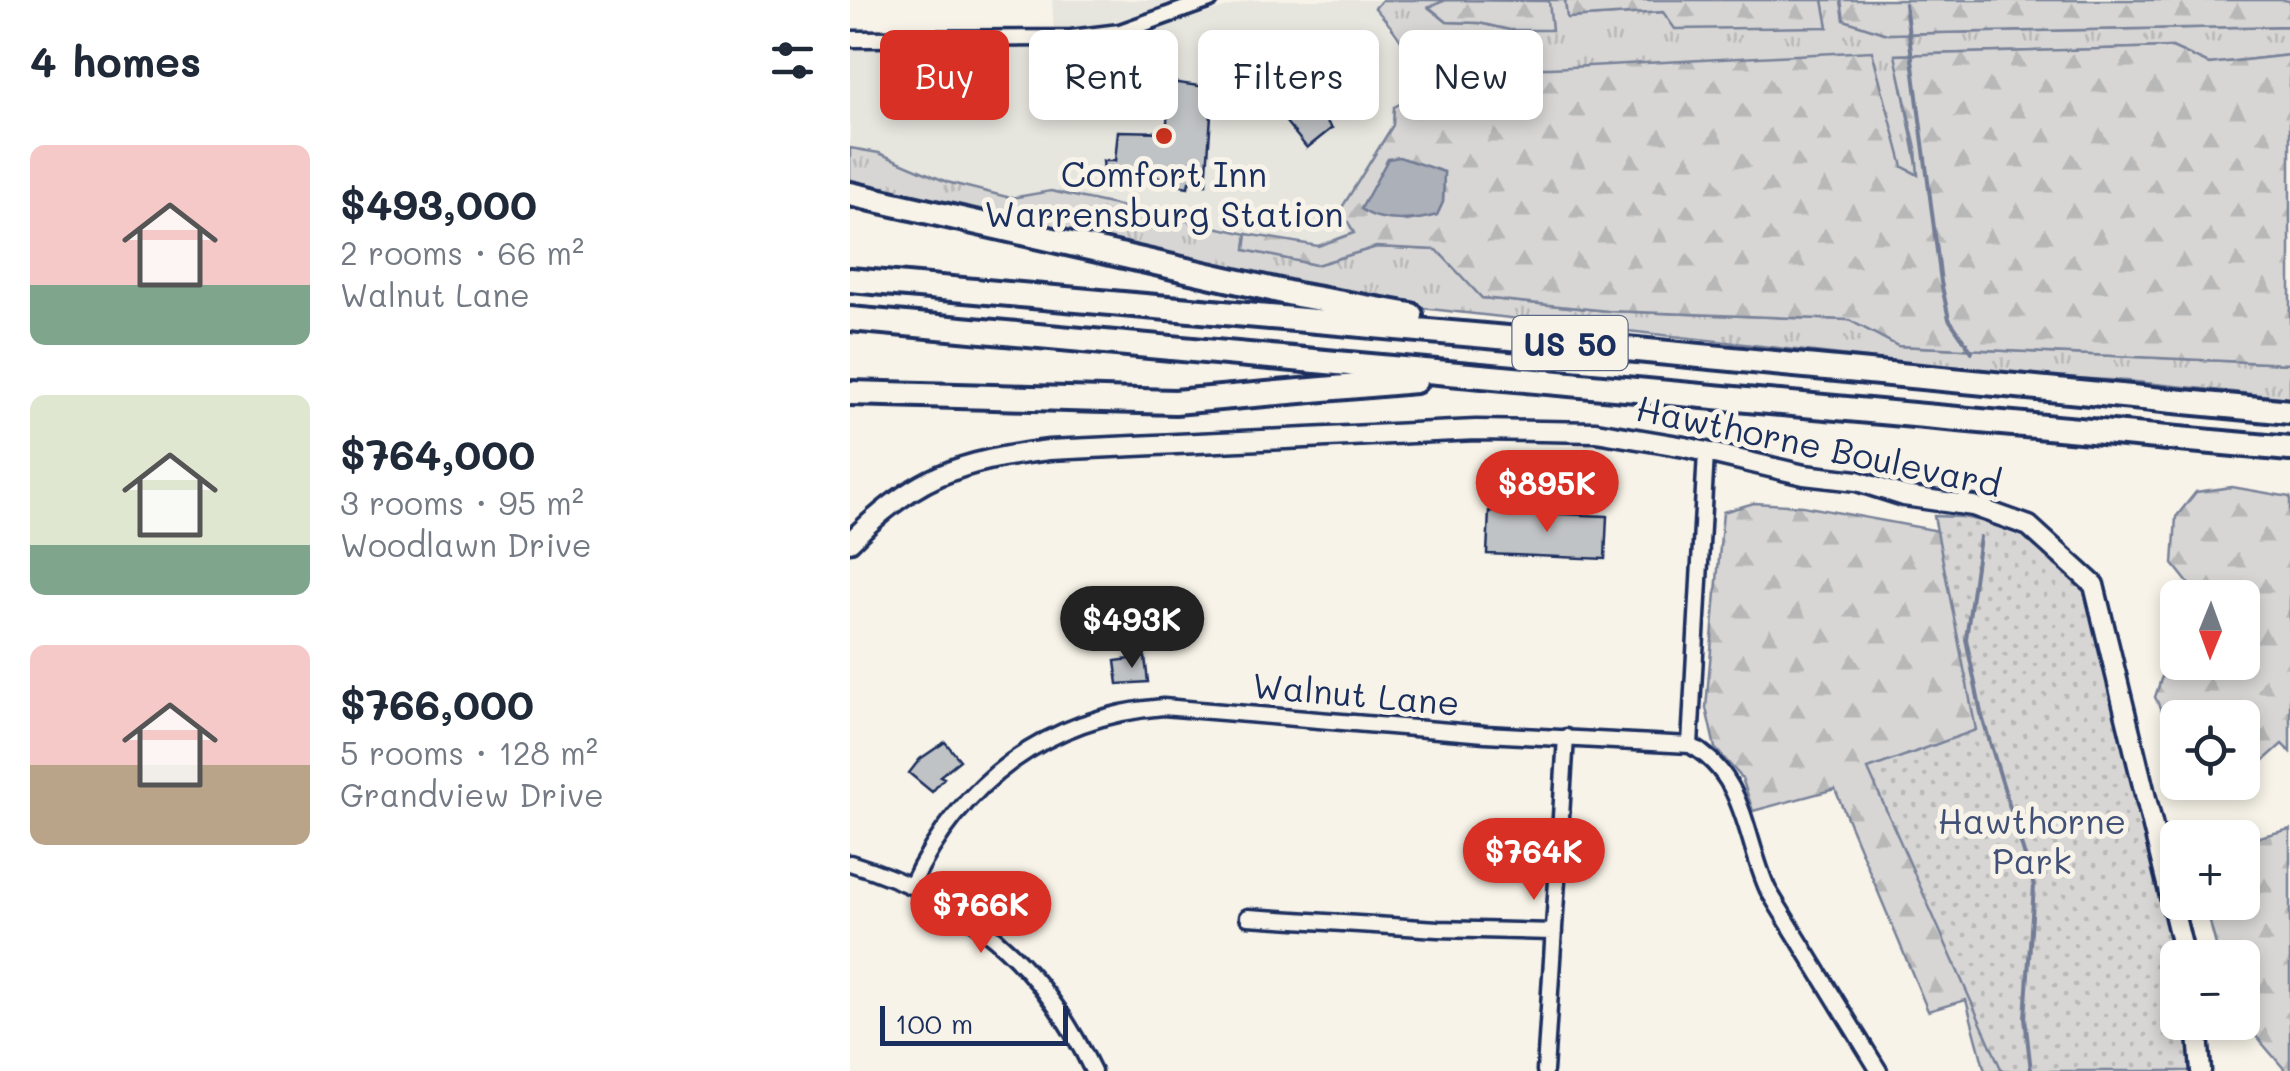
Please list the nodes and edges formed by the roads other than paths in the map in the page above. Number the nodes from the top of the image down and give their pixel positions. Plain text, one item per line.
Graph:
1 (1210, 0) edge
2 (850, 38) edge
3 (850, 194) edge
4 (850, 280) edge
5 (850, 319) edge
6 (1542, 340) junction
7 (1470, 375) junction
8 (850, 393) edge
9 (2290, 412) edge
10 (2290, 449) edge
11 (1706, 453) junction
12 (850, 542) edge
13 (1566, 738) junction
14 (1690, 745) junction
15 (850, 863) edge
16 (911, 886) junction
17 (1248, 917) dead end
18 (1554, 932) junction
19 (2182, 940) edge
20 (2198, 1040) edge
21 (1093, 1071) edge
22 (1545, 1071) edge
23 (1879, 1071) edge
24 (2201, 1071) edge

1 - 2 street
3 - 6 highway
4 - 6 highway, US 50
5 - 7 highway, US 50
6 - 9 highway, US 50
7 - 8 highway
7 - 10 highway, US 50
11 - 12 street, Hawthorne Boulevard
11 - 14 street
11 - 19 street, Hawthorne Boulevard
13 - 14 street, Walnut Lane
13 - 16 street, Walnut Lane
13 - 18 street
14 - 23 street
15 - 16 street
16 - 21 street
17 - 18 street
18 - 22 street
20 - 24 street

